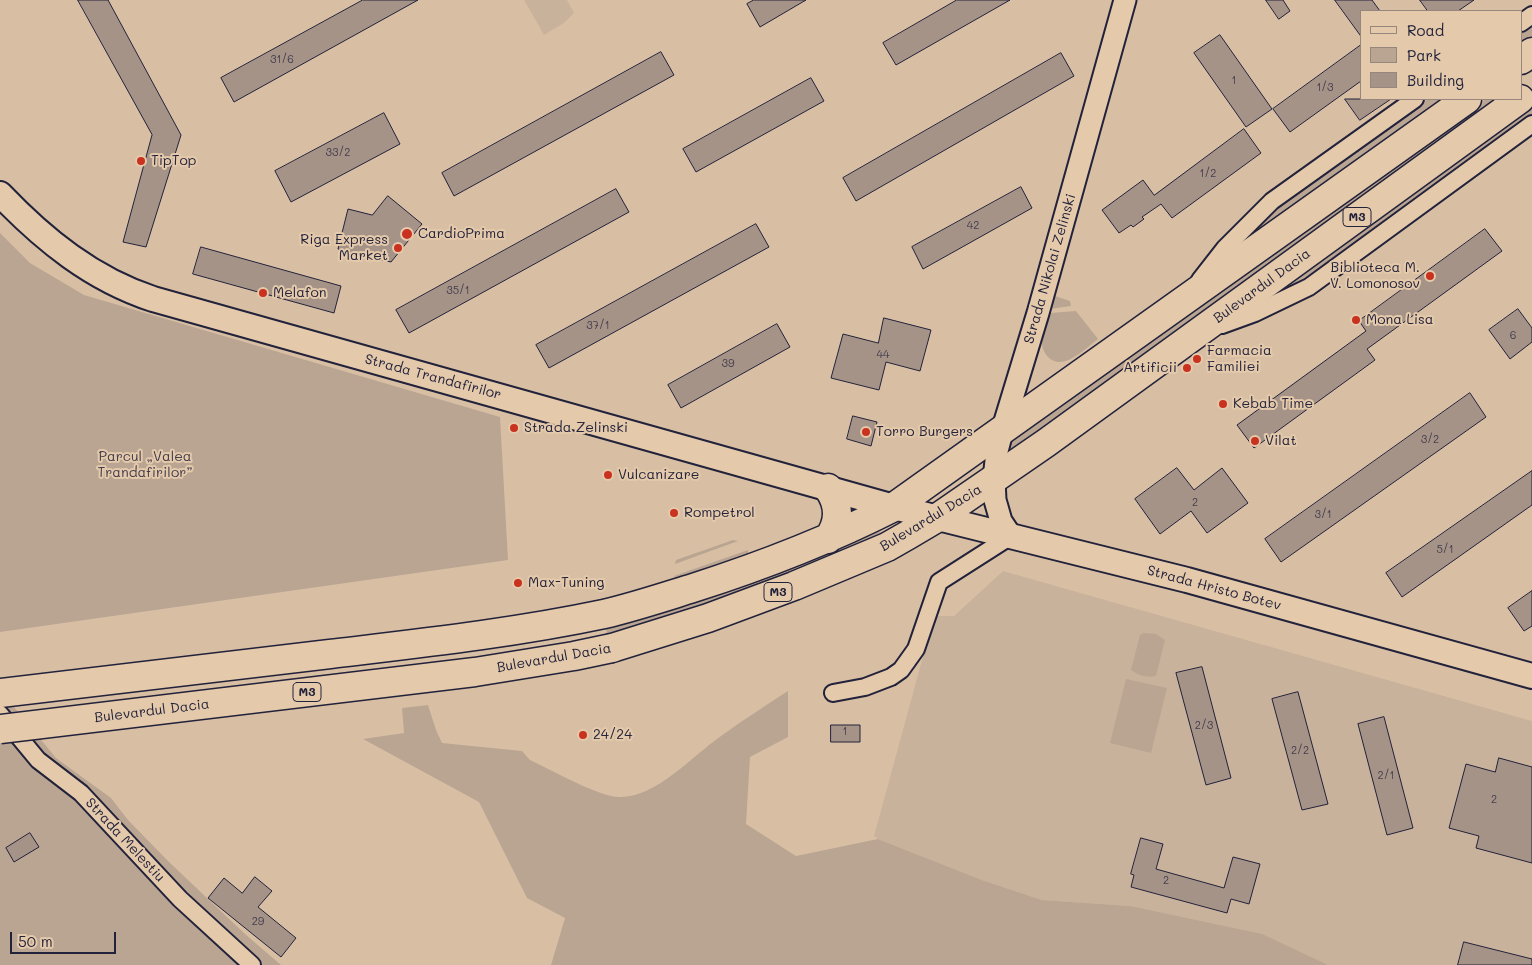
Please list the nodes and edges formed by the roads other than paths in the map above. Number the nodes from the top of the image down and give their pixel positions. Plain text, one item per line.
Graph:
1 (1125, 0) edge
2 (1414, 100) edge
3 (1466, 100) edge
4 (1517, 100) edge
5 (1532, 124) edge
6 (0, 194) edge
7 (1188, 296) junction
8 (1194, 335) junction
9 (1002, 428) junction
10 (994, 479) junction
11 (828, 488) junction
12 (894, 506) junction
13 (937, 518) junction
14 (1011, 536) junction
15 (828, 539) junction
16 (1532, 676) edge
17 (0, 693) edge
18 (834, 693) dead end
19 (0, 714) edge
20 (0, 729) edge
21 (252, 965) edge

1 - 9 street, Strada Nikolai Zelinski
2 - 7 street, Bulevardul Dacia
3 - 7 highway, Bulevardul Dacia / M3
4 - 8 highway, Bulevardul Dacia / M3
5 - 8 street
6 - 11 main road, Strada Trandafirilor
7 - 9 highway, Bulevardul Dacia / M3
8 - 10 highway, Bulevardul Dacia / M3
9 - 10 street, Strada Nikolai Zelinski
9 - 12 highway, Bulevardul Dacia / M3
10 - 13 highway, Bulevardul Dacia / M3
10 - 14 street, Strada Nikolai Zelinski
11 - 12 main road, Strada Trandafirilor
11 - 15 highway
12 - 13 main road, Strada Hristo Botev
12 - 15 highway, Bulevardul Dacia / M3
13 - 14 main road, Strada Hristo Botev
13 - 20 highway, Bulevardul Dacia / M3, bridge
14 - 16 main road, Strada Hristo Botev
14 - 18 street
15 - 17 highway, Bulevardul Dacia / M3
19 - 21 street, Strada Melestiu

